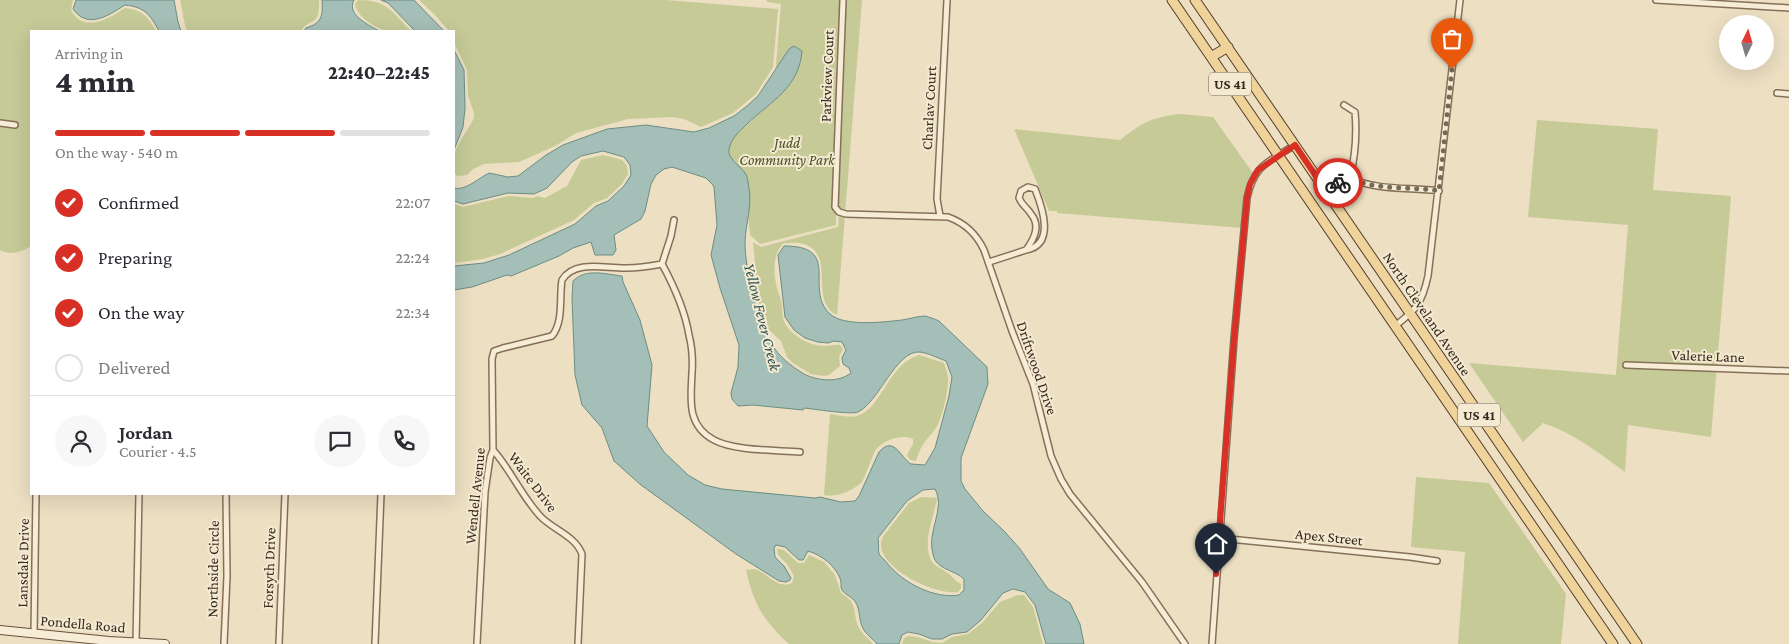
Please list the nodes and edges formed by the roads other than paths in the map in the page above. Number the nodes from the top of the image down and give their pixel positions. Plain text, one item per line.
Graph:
1 (843, 0) edge
2 (947, 0) edge
3 (1172, 0) edge
4 (1195, 0) edge
5 (1460, 0) edge
6 (1656, 0) edge
7 (1789, 8) edge
8 (1228, 47) junction
9 (1212, 57) junction
10 (1777, 93) dead end
11 (1789, 94) edge
12 (1344, 105) dead end
13 (0, 123) edge
14 (15, 125) dead end
15 (1295, 145) junction
16 (1279, 156) junction
17 (1350, 178) junction
18 (1326, 191) junction
19 (1439, 191) junction
20 (839, 212) joint
21 (1042, 214) junction
22 (940, 216) junction
23 (1034, 217) junction
24 (674, 220) dead end
25 (1026, 250) junction
26 (989, 262) junction
27 (662, 264) junction
28 (1410, 314) junction
29 (1395, 326) junction
30 (1626, 366) dead end
31 (1789, 371) edge
32 (493, 450) junction
33 (800, 452) dead end
34 (36, 495) edge
35 (139, 495) edge
36 (226, 495) edge
37 (284, 495) edge
38 (381, 495) edge
39 (1219, 538) junction
40 (1437, 561) dead end
41 (0, 630) edge
42 (34, 634) junction
43 (136, 643) junction
44 (164, 644) edge
45 (224, 644) edge
46 (279, 644) edge
47 (375, 644) edge
48 (477, 644) edge
49 (578, 644) edge
50 (1185, 644) edge
51 (1212, 644) edge
52 (1614, 644) edge
53 (1637, 644) edge

1 - 20 street, Parkview Court
2 - 22 street, Charlav Court
3 - 9 main road, US 41
4 - 8 main road, North Cleveland Avenue / US 41
5 - 19 street
6 - 7 street
8 - 9 main road
8 - 15 main road, North Cleveland Avenue / US 41
9 - 16 main road, US 41
10 - 11 street
12 - 17 street
13 - 14 street
15 - 16 street
15 - 18 main road, North Cleveland Avenue / US 41
16 - 29 main road, US 41
16 - 39 street
17 - 18 street
17 - 19 street
18 - 28 main road, North Cleveland Avenue / US 41
19 - 28 street
20 - 22 street, Driftwood Drive
21 - 23 street
21 - 23 street
21 - 25 street
22 - 26 street, Driftwood Drive
23 - 25 street
24 - 27 street
25 - 26 street
26 - 50 street, Driftwood Drive
27 - 32 street, Wendell Avenue
27 - 33 street
28 - 29 street
28 - 53 main road, North Cleveland Avenue / US 41
29 - 52 main road, US 41
30 - 31 street, Valerie Lane
32 - 48 street, Wendell Avenue
32 - 49 street, Waite Drive
34 - 42 street, Lansdale Drive
35 - 43 street
36 - 45 street, Northside Circle
37 - 46 street, Forsyth Drive
38 - 47 street
39 - 40 street, Apex Street
39 - 51 street
41 - 42 main road, Pondella Road
42 - 43 main road, Pondella Road
43 - 44 main road, Pondella Road

